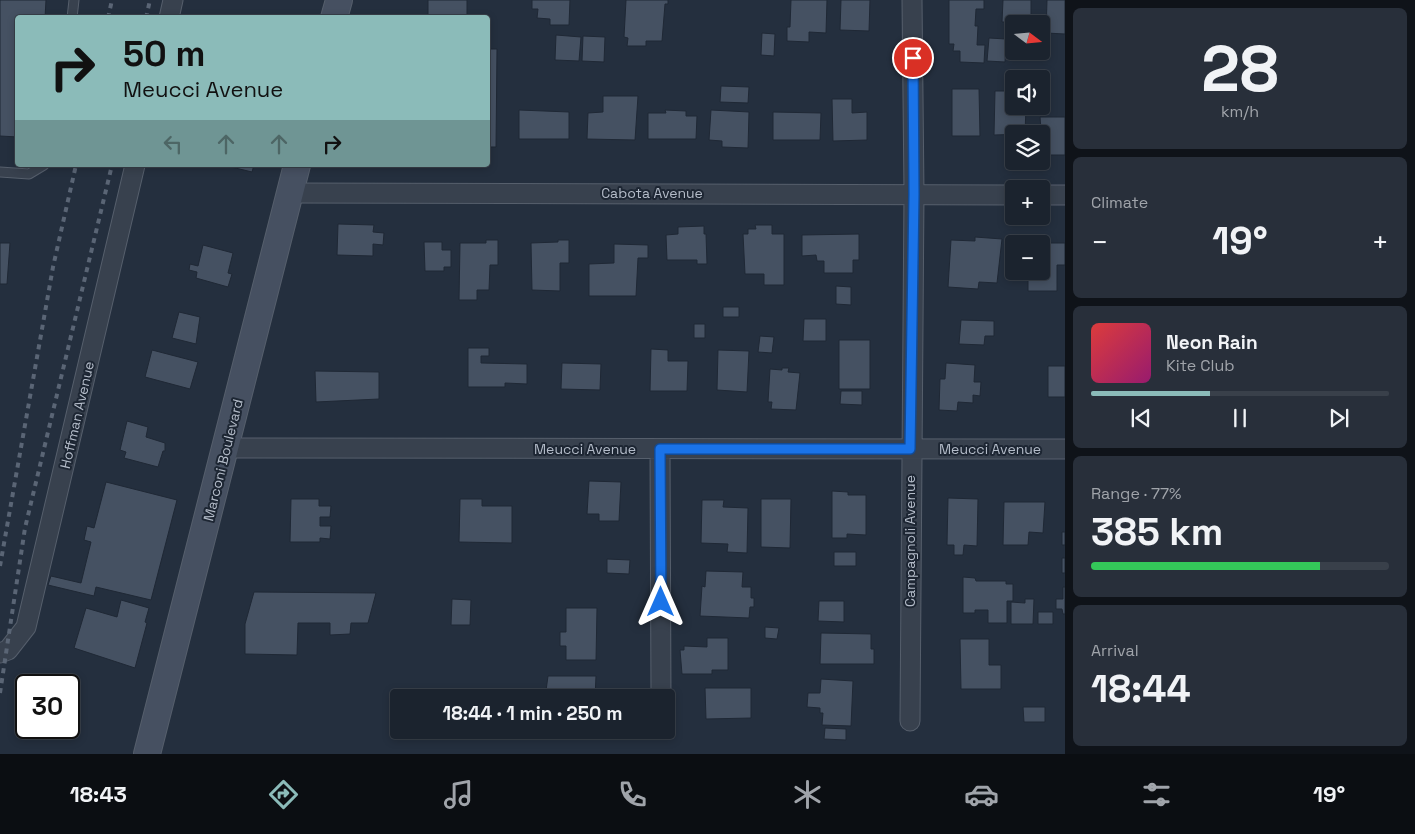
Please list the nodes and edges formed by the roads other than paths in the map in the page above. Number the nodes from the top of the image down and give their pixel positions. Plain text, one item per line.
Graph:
1 (74, 0) edge
2 (174, 0) edge
3 (339, 0) edge
4 (912, 0) edge
5 (72, 15) edge
6 (171, 15) edge
7 (335, 15) edge
8 (41, 167) edge
9 (136, 167) edge
10 (296, 167) edge
11 (0, 172) edge
12 (290, 193) junction
13 (914, 194) junction
14 (1005, 195) edge
15 (1050, 195) edge
16 (1065, 195) edge
17 (226, 448) junction
18 (660, 449) junction
19 (910, 449) junction
20 (1065, 449) edge
21 (0, 652) edge
22 (661, 689) edge
23 (910, 721) dead end
24 (147, 754) edge

1 - 5 lane
2 - 6 street
3 - 7 street
4 - 13 street, Campagnoli Avenue
8 - 11 lane
9 - 21 street, Hoffman Avenue
10 - 12 street, Marconi Boulevard
12 - 13 street, Cabota Avenue
12 - 17 street, Marconi Boulevard
13 - 14 street, Cabota Avenue
13 - 19 street, Campagnoli Avenue
15 - 16 street
17 - 18 street, Meucci Avenue
17 - 24 street, Marconi Boulevard
18 - 19 street, Meucci Avenue
18 - 22 street
19 - 20 street, Meucci Avenue
19 - 23 street, Campagnoli Avenue

